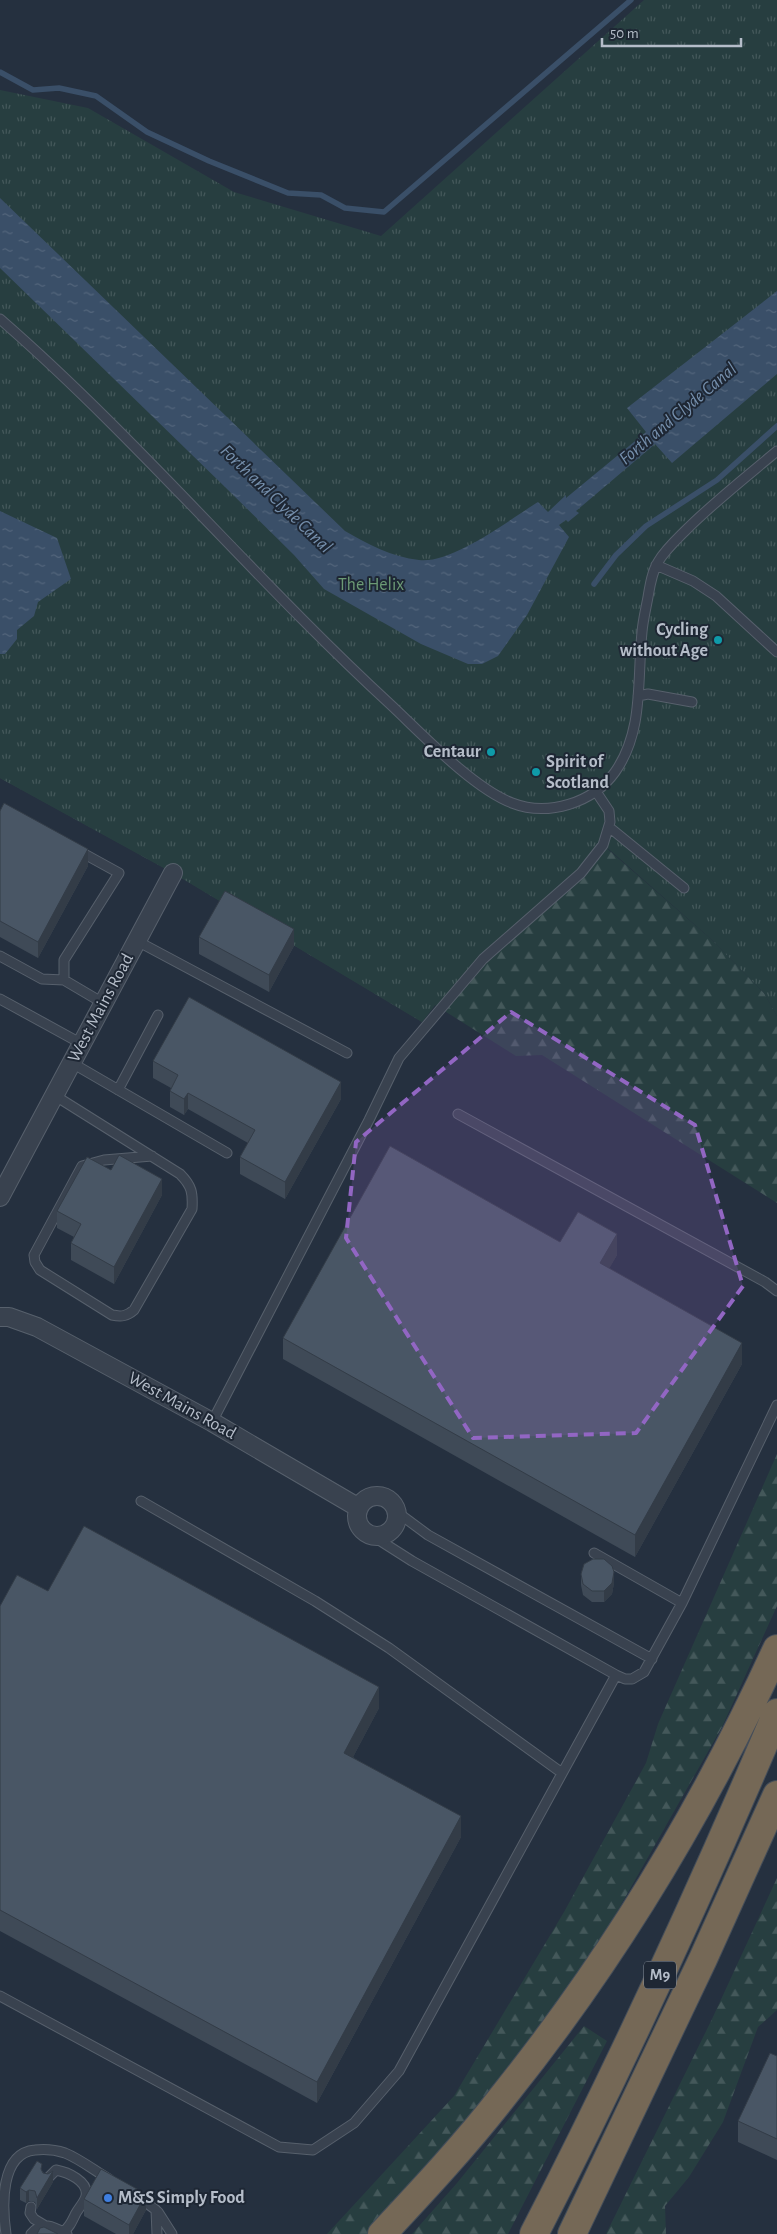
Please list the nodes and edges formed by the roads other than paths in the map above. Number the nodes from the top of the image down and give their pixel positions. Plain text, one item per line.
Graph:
1 (0, 319) edge
2 (777, 451) edge
3 (656, 564) junction
4 (777, 652) edge
5 (638, 696) junction
6 (692, 702) dead end
7 (597, 792) junction
8 (609, 827) junction
9 (69, 845) edge
10 (173, 873) dead end
11 (684, 888) dead end
12 (137, 941) junction
13 (0, 956) edge
14 (64, 980) junction
15 (0, 999) edge
16 (104, 1003) junction
17 (158, 1015) dead end
18 (82, 1044) junction
19 (347, 1053) dead end
20 (72, 1063) junction
21 (118, 1090) junction
22 (54, 1095) junction
23 (458, 1114) dead end
24 (227, 1153) dead end
25 (152, 1156) junction
26 (2, 1190) edge
27 (777, 1292) edge
28 (0, 1317) edge
29 (777, 1405) edge
30 (212, 1422) junction
31 (141, 1501) dead end
32 (359, 1508) junction
33 (397, 1512) junction
34 (368, 1534) junction
35 (594, 1553) dead end
36 (682, 1603) junction
37 (777, 1649) edge
38 (652, 1659) junction
39 (616, 1675) junction
40 (777, 1713) edge
41 (562, 1773) junction
42 (777, 1795) edge
43 (0, 1996) edge
44 (47, 2179) edge
45 (31, 2206) dead end
46 (156, 2210) junction
47 (44, 2224) junction
48 (65, 2233) edge
49 (6, 2234) edge
50 (31, 2234) edge
51 (157, 2234) edge
52 (172, 2234) edge
53 (382, 2234) edge
54 (534, 2234) edge
55 (572, 2234) edge

1 - 7 lane
2 - 3 lane
3 - 4 lane
3 - 5 lane
5 - 6 lane
5 - 7 lane
7 - 8 lane
8 - 11 lane
8 - 30 lane
9 - 14 lane
10 - 12 street, West Mains Road
12 - 16 street, West Mains Road
12 - 19 lane
13 - 14 lane
14 - 16 lane
15 - 18 lane
16 - 18 street, West Mains Road
17 - 21 lane
18 - 20 street, West Mains Road
20 - 21 lane
20 - 22 street, West Mains Road
21 - 24 lane
22 - 25 lane
22 - 26 street, West Mains Road
23 - 27 lane
25 - 25 lane
28 - 30 street, West Mains Road
29 - 36 lane
30 - 32 street, West Mains Road
31 - 41 lane
32 - 33 street
32 - 34 street
33 - 34 street
33 - 38 lane
34 - 39 lane
35 - 36 lane
36 - 38 lane
37 - 53 highway
38 - 39 lane
39 - 41 lane
40 - 54 highway, M9
41 - 43 lane
42 - 55 highway, M9
44 - 48 lane
45 - 47 lane
46 - 49 lane
46 - 51 lane
46 - 52 lane
47 - 48 lane
47 - 50 lane

